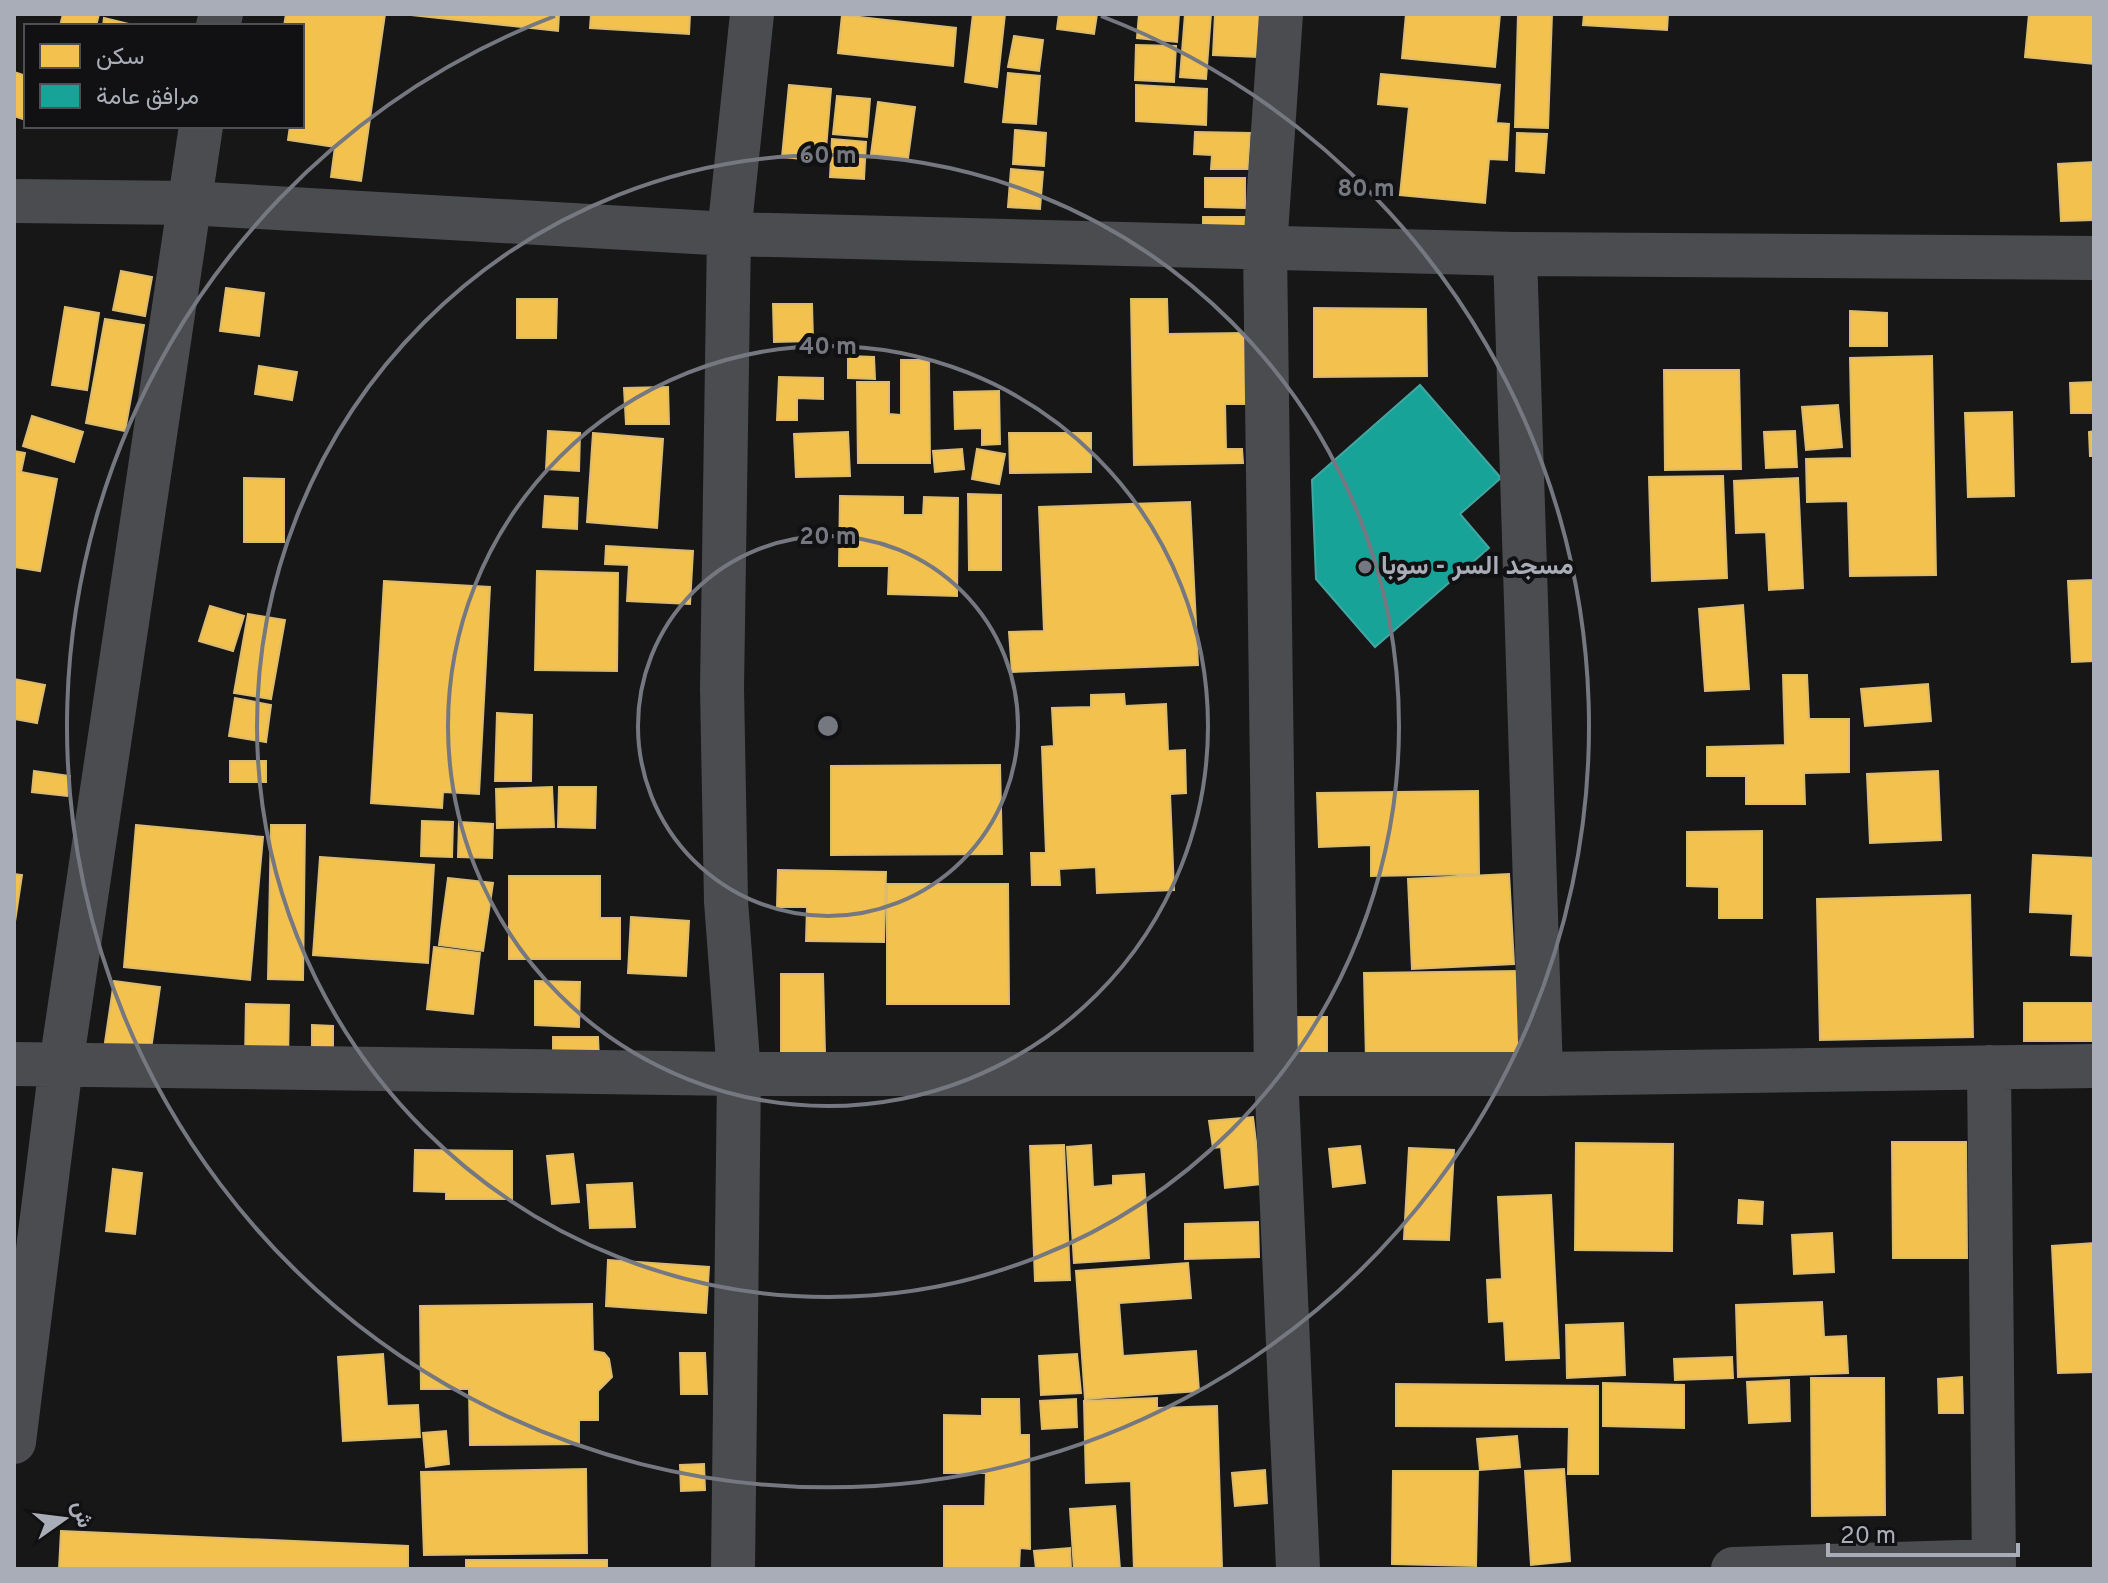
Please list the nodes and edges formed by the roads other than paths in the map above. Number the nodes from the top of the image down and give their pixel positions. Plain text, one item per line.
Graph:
1 (752, 14) edge
2 (1281, 14) edge
3 (201, 128) edge
4 (14, 201) edge
5 (188, 203) junction
6 (729, 234) junction
7 (1265, 248) junction
8 (1515, 254) junction
9 (2094, 258) edge
10 (14, 1064) edge
11 (61, 1065) junction
12 (2094, 1066) edge
13 (1989, 1067) junction
14 (1276, 1073) junction
15 (739, 1074) junction
16 (1541, 1074) junction
17 (14, 1442) edge
18 (1994, 1565) edge
19 (733, 1569) edge
20 (1298, 1569) edge
21 (1733, 1569) edge

1 - 6 street
2 - 7 street
3 - 5 street
4 - 5 street
5 - 6 street
5 - 11 street
6 - 7 street
6 - 15 street
7 - 8 street
7 - 14 street
8 - 9 street
8 - 16 street
10 - 11 street
11 - 15 street
11 - 17 street
12 - 13 street
13 - 16 street
13 - 18 street
14 - 15 street
14 - 16 street
14 - 20 street
15 - 19 street
18 - 21 street

